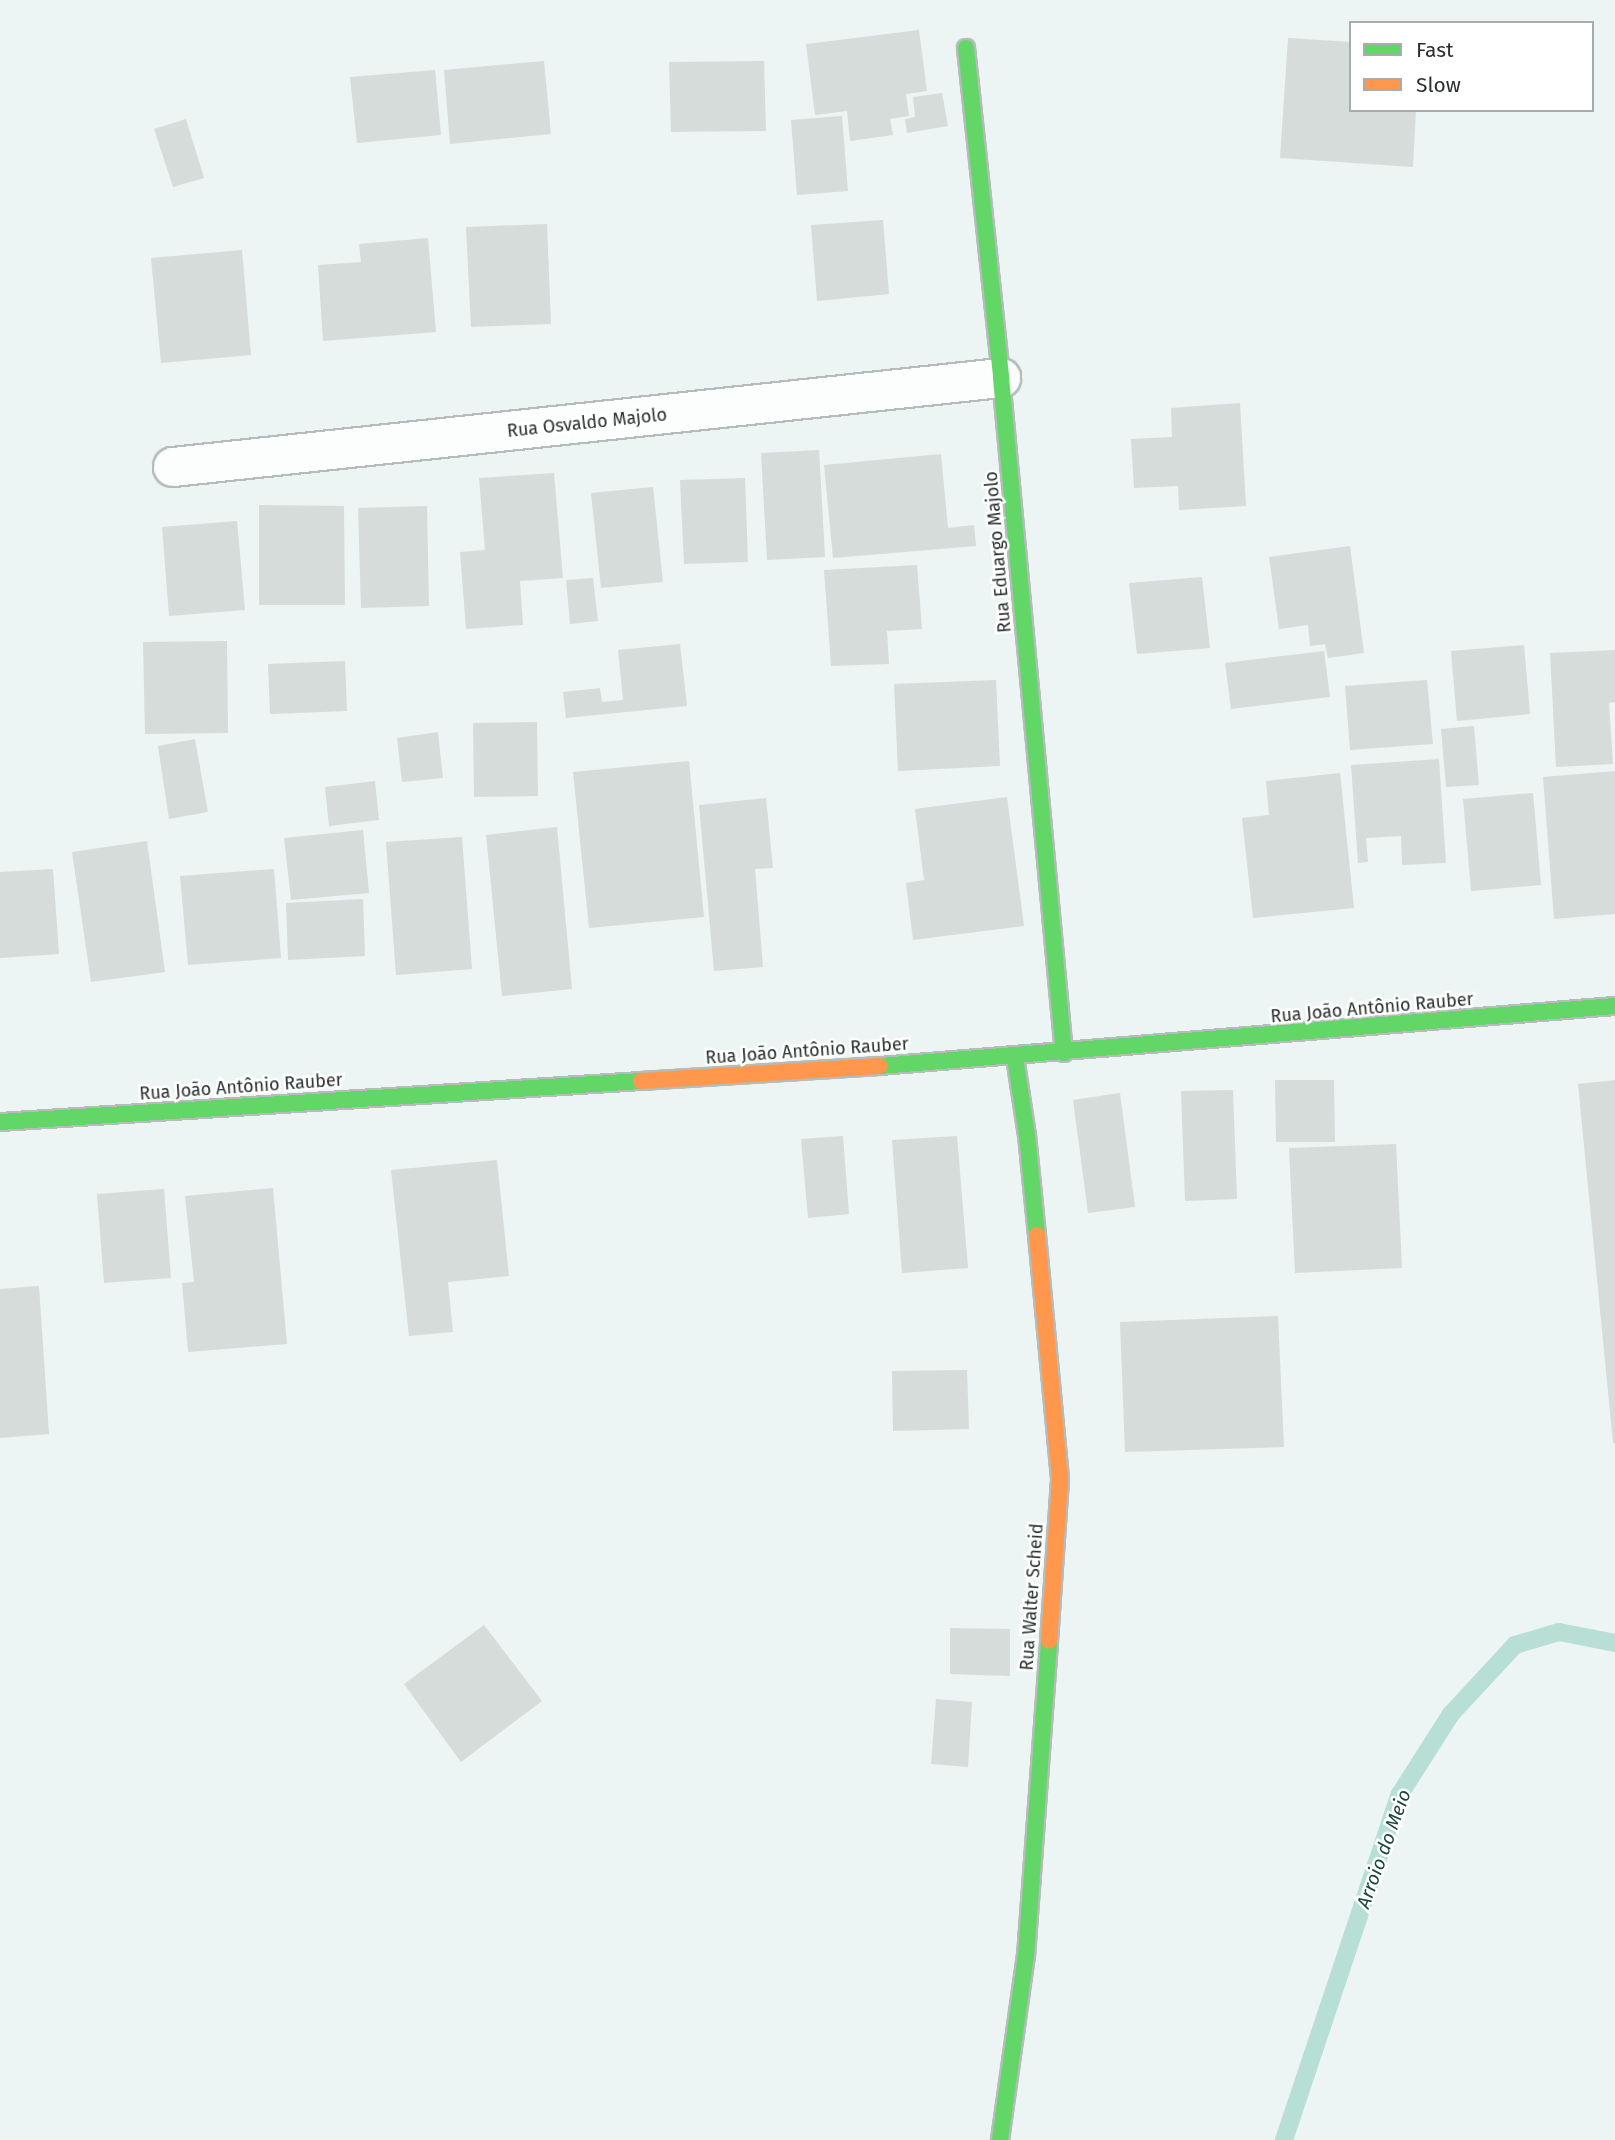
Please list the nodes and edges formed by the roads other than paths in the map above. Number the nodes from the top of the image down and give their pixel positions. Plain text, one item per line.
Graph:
1 (966, 48) dead end
2 (1001, 378) junction
3 (173, 467) dead end
4 (1615, 1006) edge
5 (1064, 1053) junction
6 (1015, 1057) junction
7 (0, 1122) edge
8 (1000, 2140) edge

1 - 2 street, Rua Eduargo Majolo
2 - 3 street, Rua Osvaldo Majolo
2 - 5 street, Rua Eduargo Majolo
4 - 5 street, Rua João Antônio Rauber
5 - 6 street, Rua João Antônio Rauber
6 - 7 street, Rua João Antônio Rauber
6 - 8 street, Rua Walter Scheid

